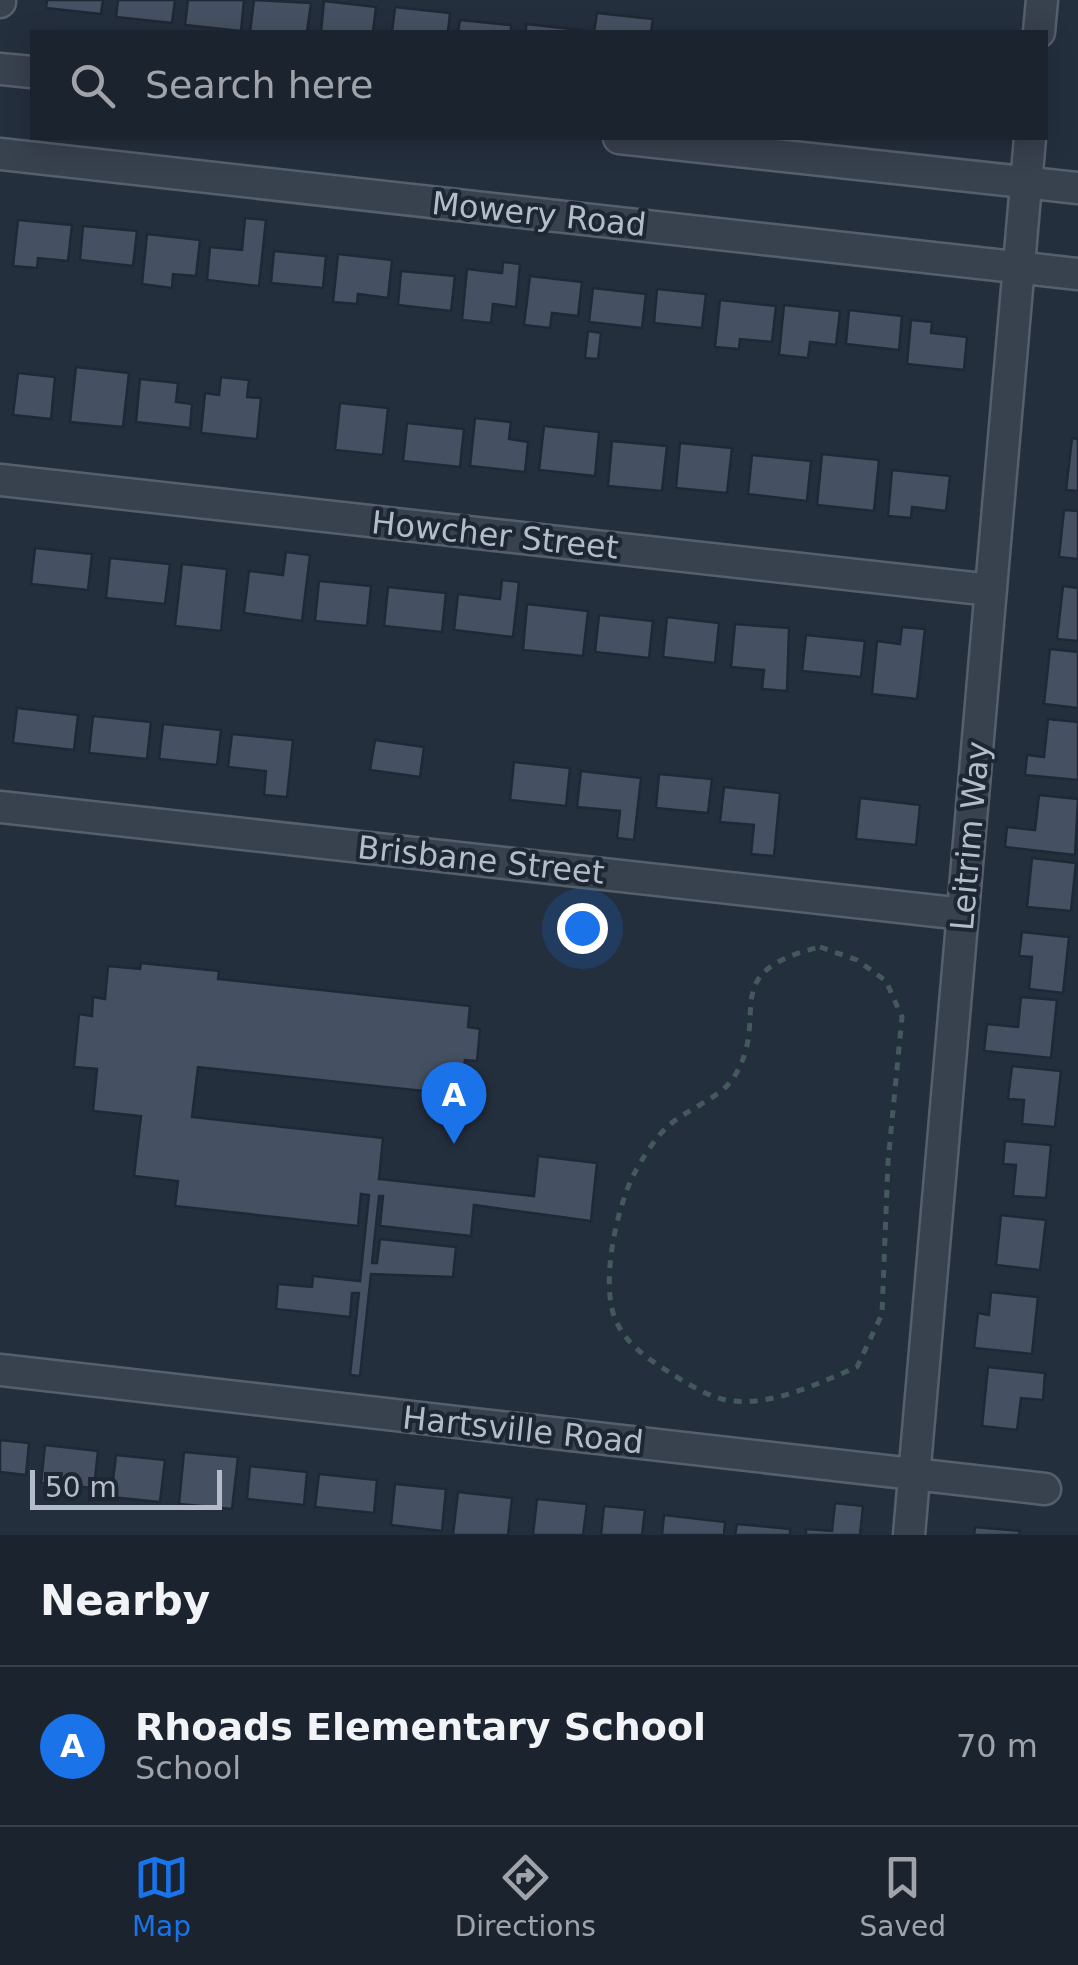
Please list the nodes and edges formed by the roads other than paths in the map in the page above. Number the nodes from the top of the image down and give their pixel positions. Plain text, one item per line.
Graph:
1 (1042, 0) edge
2 (1040, 30) edge
3 (0, 68) edge
4 (30, 72) edge
5 (637, 140) edge
6 (1030, 140) edge
7 (0, 154) edge
8 (1026, 183) junction
9 (1078, 188) edge
10 (1019, 268) junction
11 (1078, 274) edge
12 (0, 480) edge
13 (991, 590) junction
14 (0, 806) edge
15 (963, 914) junction
16 (0, 1370) edge
17 (914, 1473) junction
18 (1045, 1489) dead end
19 (909, 1535) edge

1 - 2 street
3 - 4 street
5 - 8 street
6 - 8 street, Leitrim Way
7 - 10 street, Mowery Road
8 - 9 street
8 - 10 street, Leitrim Way
10 - 11 street, Mowery Road
10 - 13 street, Leitrim Way
12 - 13 street, Howcher Street
13 - 15 street, Leitrim Way
14 - 15 street, Brisbane Street
15 - 17 street, Leitrim Way
16 - 17 street, Hartsville Road
17 - 18 street, Hartsville Road
17 - 19 street, Leitrim Way

